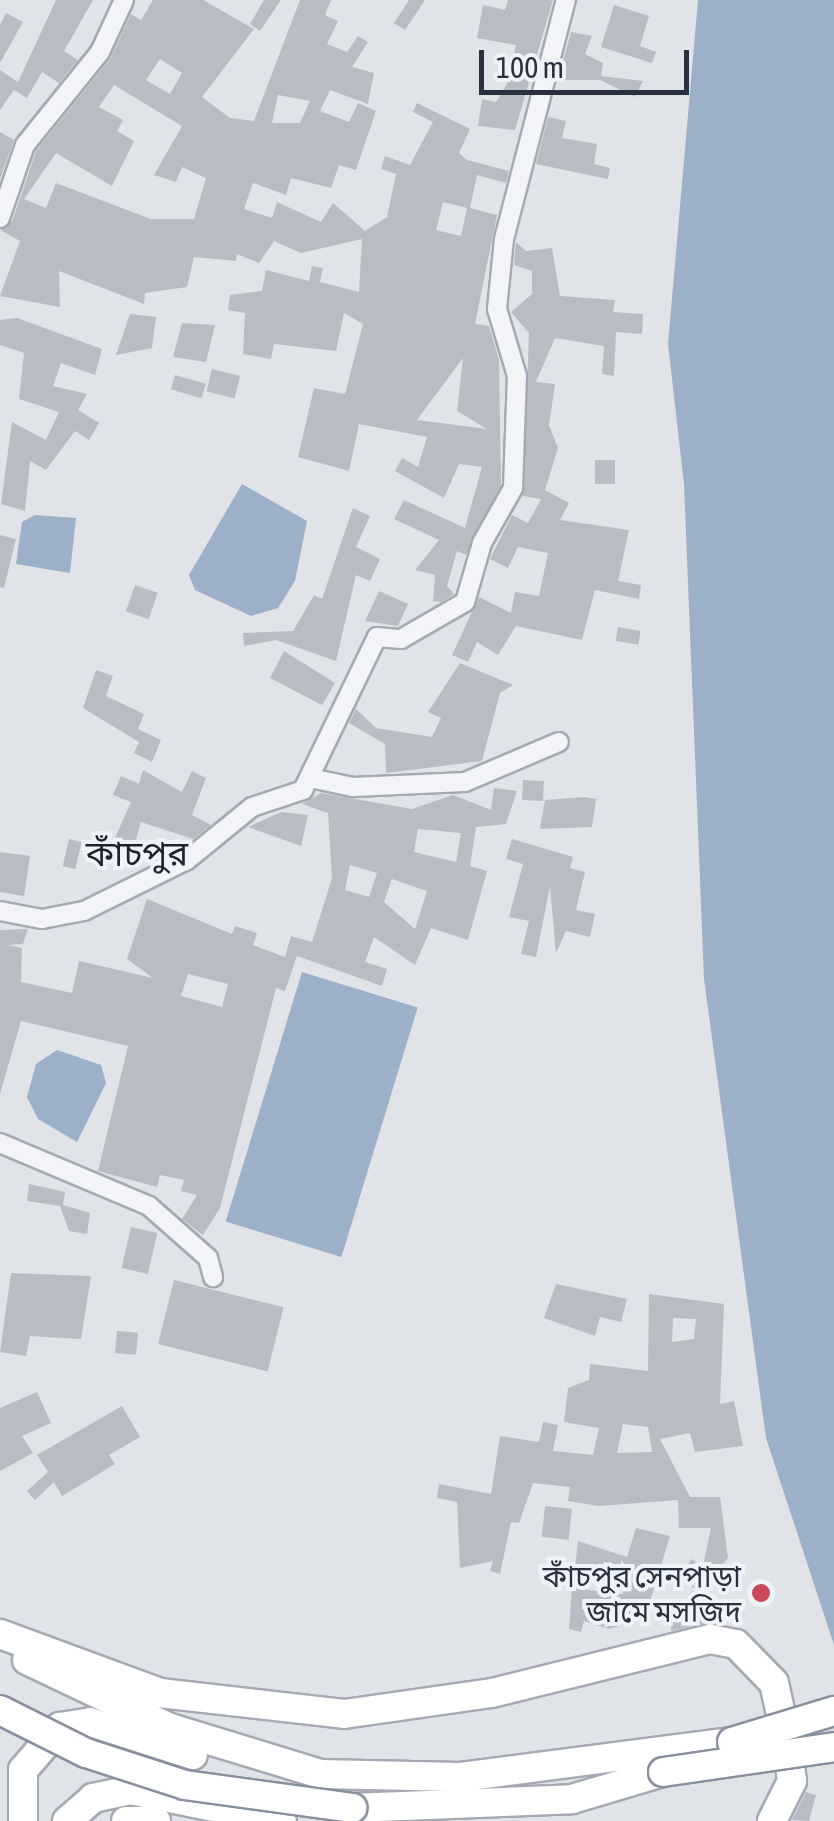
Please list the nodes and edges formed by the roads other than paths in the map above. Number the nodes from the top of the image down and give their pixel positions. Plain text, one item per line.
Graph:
1 (124, 0) edge
2 (566, 0) edge
3 (0, 218) edge
4 (559, 742) dead end
5 (314, 778) junction
6 (0, 912) edge
7 (0, 1143) edge
8 (213, 1277) dead end
9 (0, 1634) edge
10 (0, 1644) edge
11 (0, 1710) edge
12 (834, 1711) edge
13 (834, 1725) edge
14 (732, 1742) junction
15 (834, 1747) edge
16 (661, 1764) junction
17 (320, 1774) junction
18 (0, 1795) edge
19 (572, 1799) junction
20 (779, 1812) edge
21 (14, 1821) edge
22 (22, 1821) edge
23 (67, 1821) edge
24 (126, 1821) edge
25 (156, 1821) edge
26 (282, 1821) edge
27 (516, 1821) edge

1 - 3 street
2 - 5 street
4 - 5 street
5 - 6 street
7 - 8 street
9 - 20 highway
10 - 17 highway
11 - 19 highway, bridge
12 - 14 highway, bridge
13 - 14 highway, bridge
14 - 16 highway
15 - 16 highway, bridge
16 - 17 highway
16 - 19 highway
17 - 22 highway
18 - 21 highway
19 - 27 highway
23 - 26 highway
24 - 25 highway

